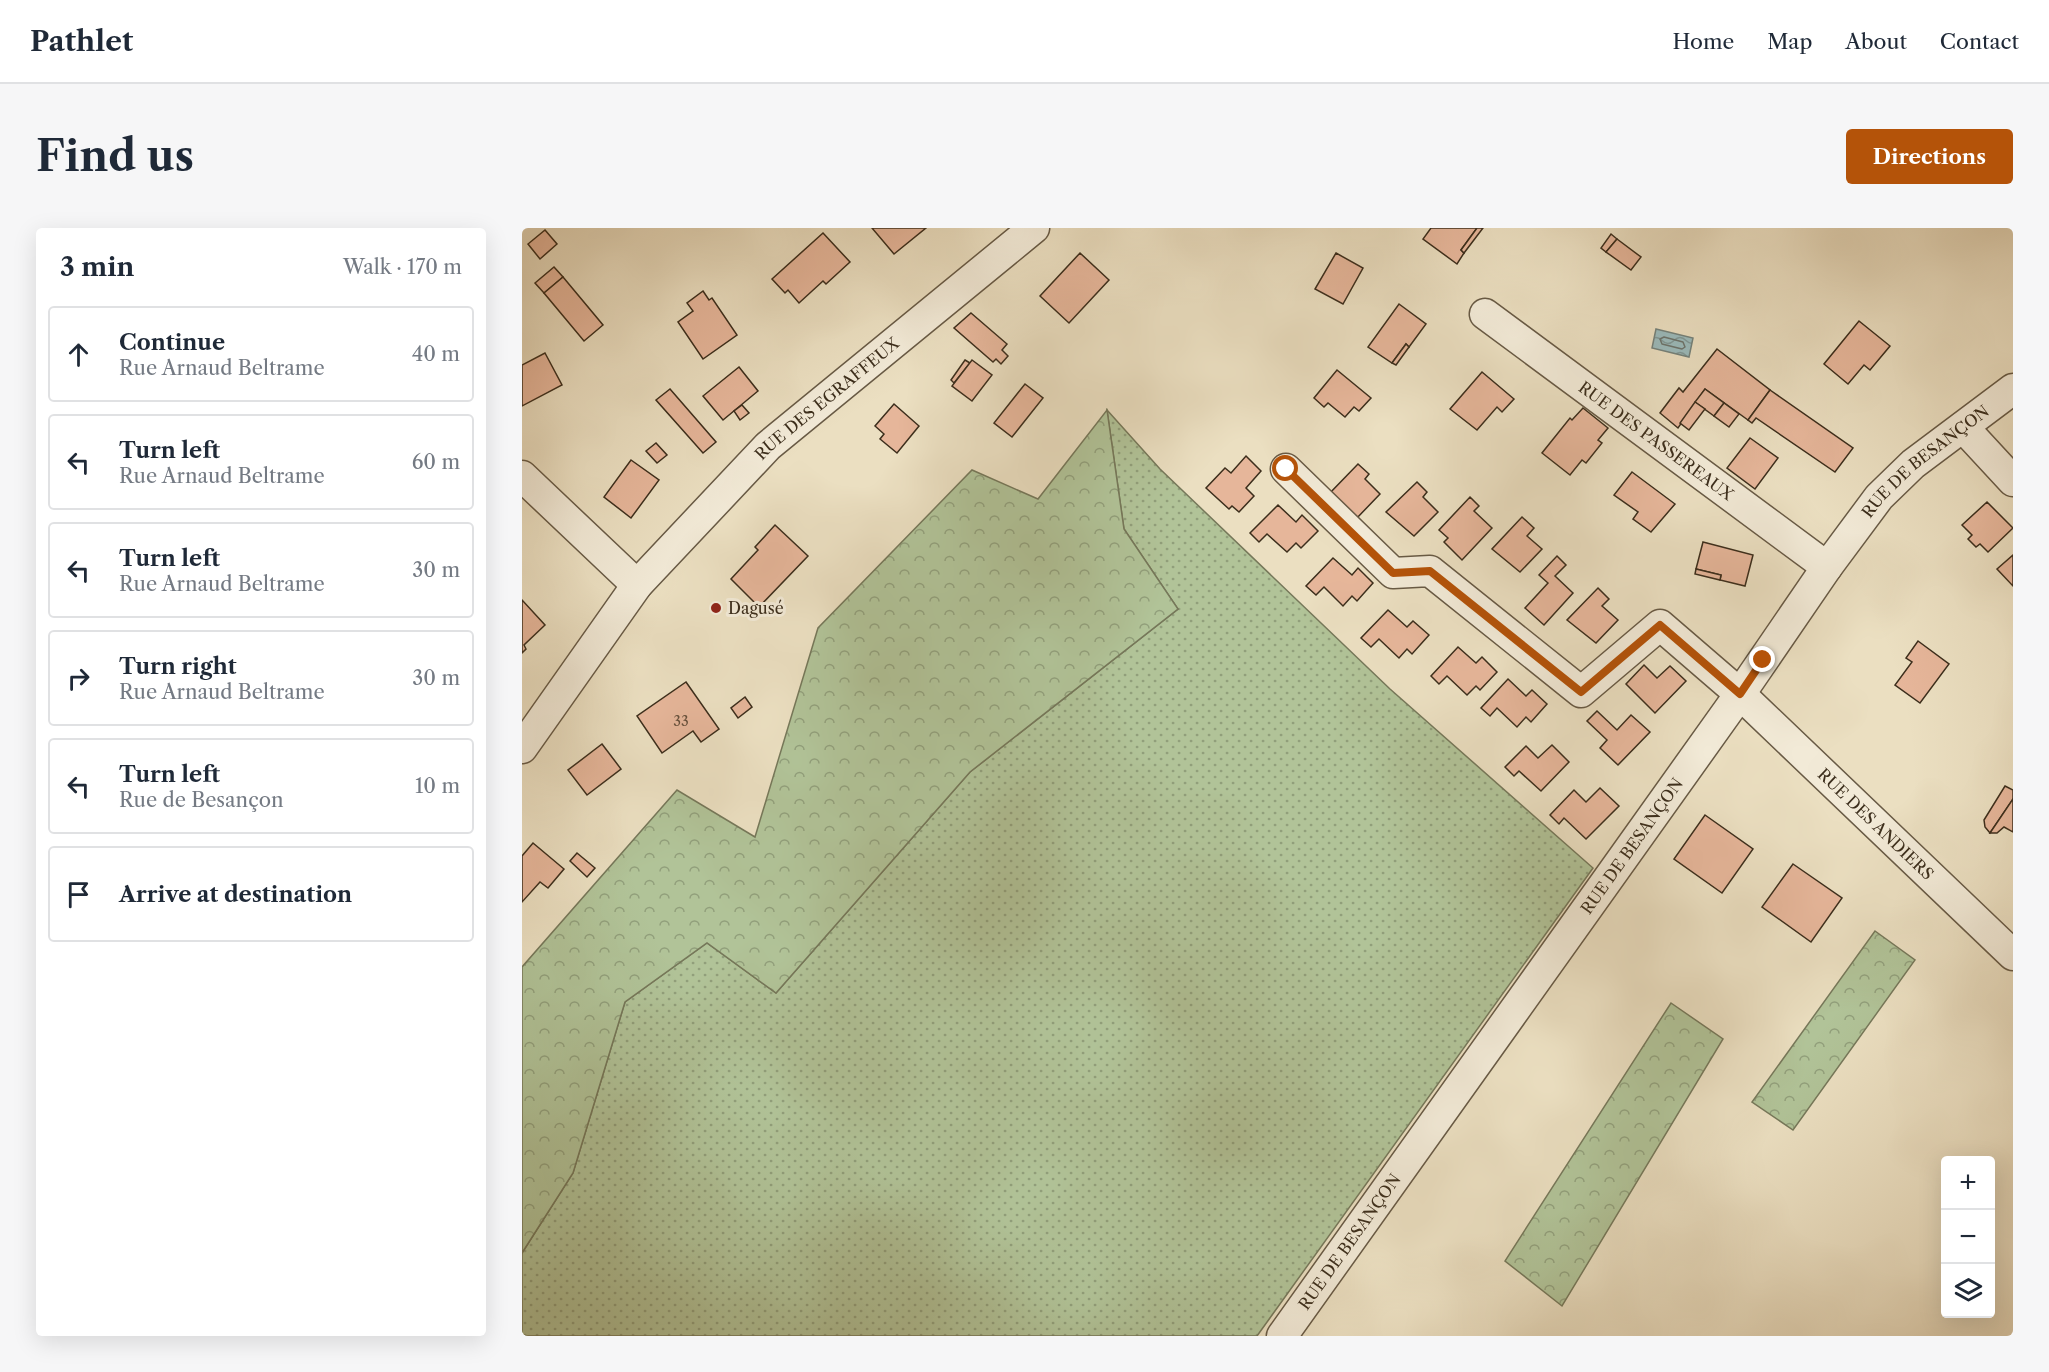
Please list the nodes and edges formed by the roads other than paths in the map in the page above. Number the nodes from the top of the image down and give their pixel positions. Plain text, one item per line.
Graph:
1 (1034, 228) edge
2 (1485, 314) dead end
3 (2013, 389) edge
4 (1963, 427) junction
5 (1286, 469) dead end
6 (522, 476) edge
7 (2013, 481) edge
8 (1827, 567) junction
9 (637, 585) junction
10 (1740, 694) junction
11 (522, 745) edge
12 (2013, 954) edge
13 (1282, 1336) edge

1 - 9 street, RUE DES EGRAFFEUX
2 - 8 street, RUE DES PASSEREAUX
3 - 4 street, RUE DE BESANÇON
4 - 7 street
4 - 8 street, RUE DE BESANÇON
5 - 10 street, RUE DES ANDIERS
6 - 9 street
8 - 10 street, RUE DE BESANÇON
9 - 11 street, RUE DES EGRAFFEUX
10 - 12 street, RUE DES ANDIERS
10 - 13 street, RUE DE BESANÇON

